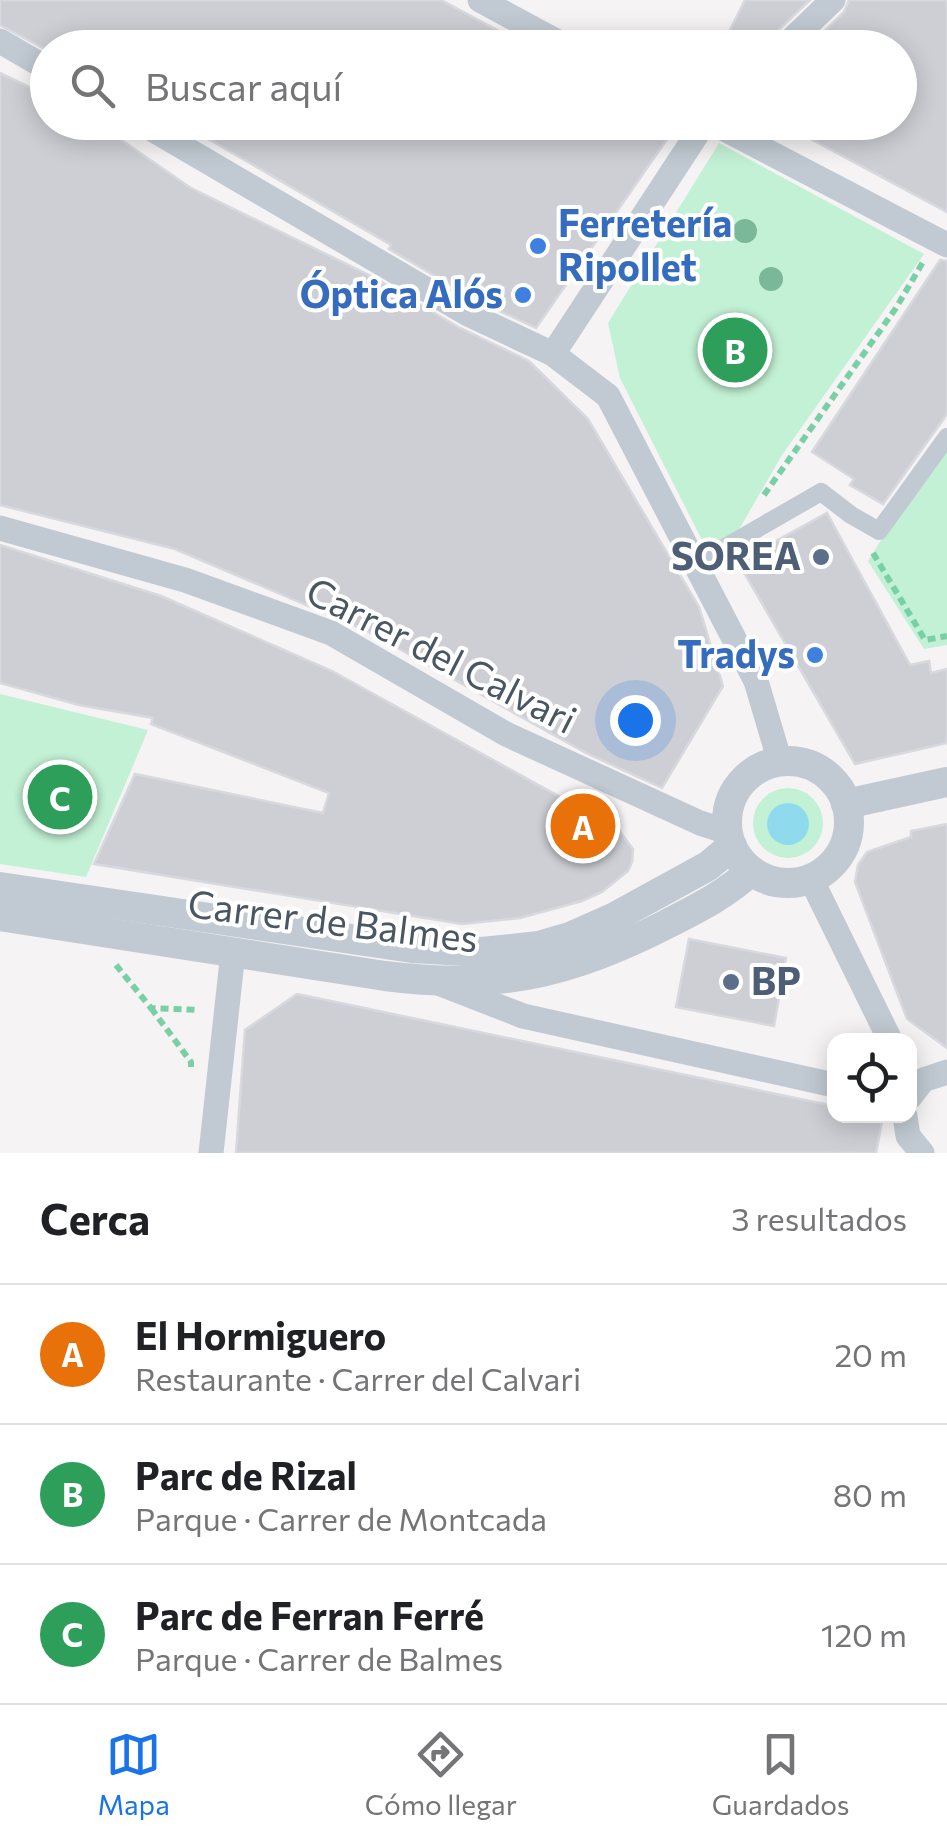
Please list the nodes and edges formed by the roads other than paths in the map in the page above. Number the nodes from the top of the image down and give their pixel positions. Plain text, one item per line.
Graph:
1 (480, 0) edge
2 (833, 0) edge
3 (536, 30) edge
4 (802, 30) edge
5 (0, 41) edge
6 (30, 58) edge
7 (171, 140) edge
8 (696, 140) edge
9 (743, 140) edge
10 (942, 242) edge
11 (552, 354) junction
12 (947, 437) edge
13 (0, 528) edge
14 (696, 564) junction
15 (780, 762) junction
16 (947, 782) edge
17 (846, 804) junction
18 (730, 839) junction
19 (751, 871) junction
20 (811, 879) junction
21 (0, 887) edge
22 (0, 916) edge
23 (234, 952) junction
24 (436, 982) junction
25 (887, 1033) edge
26 (947, 1072) edge
27 (827, 1083) edge
28 (917, 1084) edge
29 (906, 1123) edge
30 (918, 1152) edge
31 (211, 1153) edge

1 - 3 street
2 - 4 street
5 - 6 street
7 - 11 street
8 - 11 street
9 - 10 street
11 - 14 street
12 - 14 street
13 - 18 street, Carrer del Calvari
14 - 15 street
15 - 17 street
15 - 18 street
16 - 17 street
17 - 20 street
18 - 19 street
18 - 21 street, Carrer de Balmes
19 - 20 street
19 - 24 street, Carrer de Balmes
20 - 25 street
22 - 23 street, Carrer de Balmes
23 - 24 street, Carrer de Balmes
23 - 31 street
24 - 27 street
26 - 28 street
29 - 30 street

